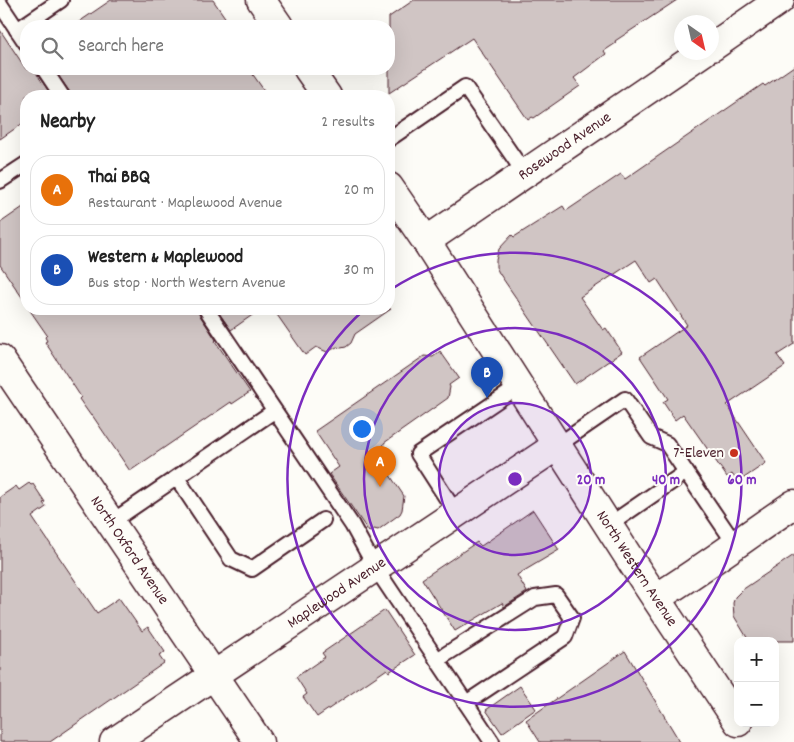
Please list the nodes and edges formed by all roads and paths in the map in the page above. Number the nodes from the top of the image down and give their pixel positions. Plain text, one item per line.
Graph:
1 (61, 0) edge
2 (261, 0) edge
3 (780, 0) edge
4 (0, 4) edge
5 (32, 20) edge
6 (275, 20) edge
7 (20, 28) edge
8 (17, 30) junction
9 (20, 34) edge
10 (719, 42) edge
11 (691, 60) edge
12 (48, 75) edge
13 (312, 75) edge
14 (58, 90) edge
15 (323, 90) edge
16 (395, 135) edge
17 (20, 168) edge
18 (525, 174) junction
19 (0, 181) edge
20 (395, 196) edge
21 (426, 241) junction
22 (210, 315) edge
23 (0, 360) edge
24 (519, 386) junction
25 (274, 411) junction
26 (558, 445) junction
27 (686, 472) junction
28 (177, 478) junction
29 (794, 504) edge
30 (456, 513) junction
31 (323, 520) dead end
32 (110, 523) junction
33 (609, 525) junction
34 (735, 544) junction
35 (375, 567) junction
36 (656, 598) junction
37 (437, 660) junction
38 (214, 675) junction
39 (466, 703) junction
40 (734, 717) edge
41 (741, 727) edge
42 (114, 742) edge
43 (259, 742) edge
44 (492, 742) edge
45 (751, 742) edge

1 - 5 lane
2 - 6 street
3 - 10 street
4 - 8 lane
7 - 8 lane
8 - 9 lane
11 - 18 street, Rosewood Avenue
12 - 14 lane
13 - 15 street
16 - 18 lane
17 - 19 lane
18 - 21 street, Rosewood Avenue
20 - 21 street, North Western Avenue
21 - 24 street, North Western Avenue
22 - 25 lane
23 - 32 street, North Oxford Avenue
24 - 26 street, North Western Avenue
24 - 30 lane
25 - 28 lane
25 - 35 lane
26 - 27 lane
26 - 30 street, Maplewood Avenue
26 - 33 street, North Western Avenue
27 - 33 lane
27 - 34 lane
28 - 31 lane
28 - 32 lane
29 - 34 street
30 - 35 street, Maplewood Avenue
32 - 38 street, North Oxford Avenue
33 - 36 street, North Western Avenue
34 - 36 street
35 - 37 lane
35 - 38 street, Maplewood Avenue
36 - 40 street, North Western Avenue
37 - 39 lane
37 - 39 lane
38 - 42 street, Maplewood Avenue
38 - 43 street, North Oxford Avenue
39 - 44 lane
41 - 45 street, North Western Avenue

